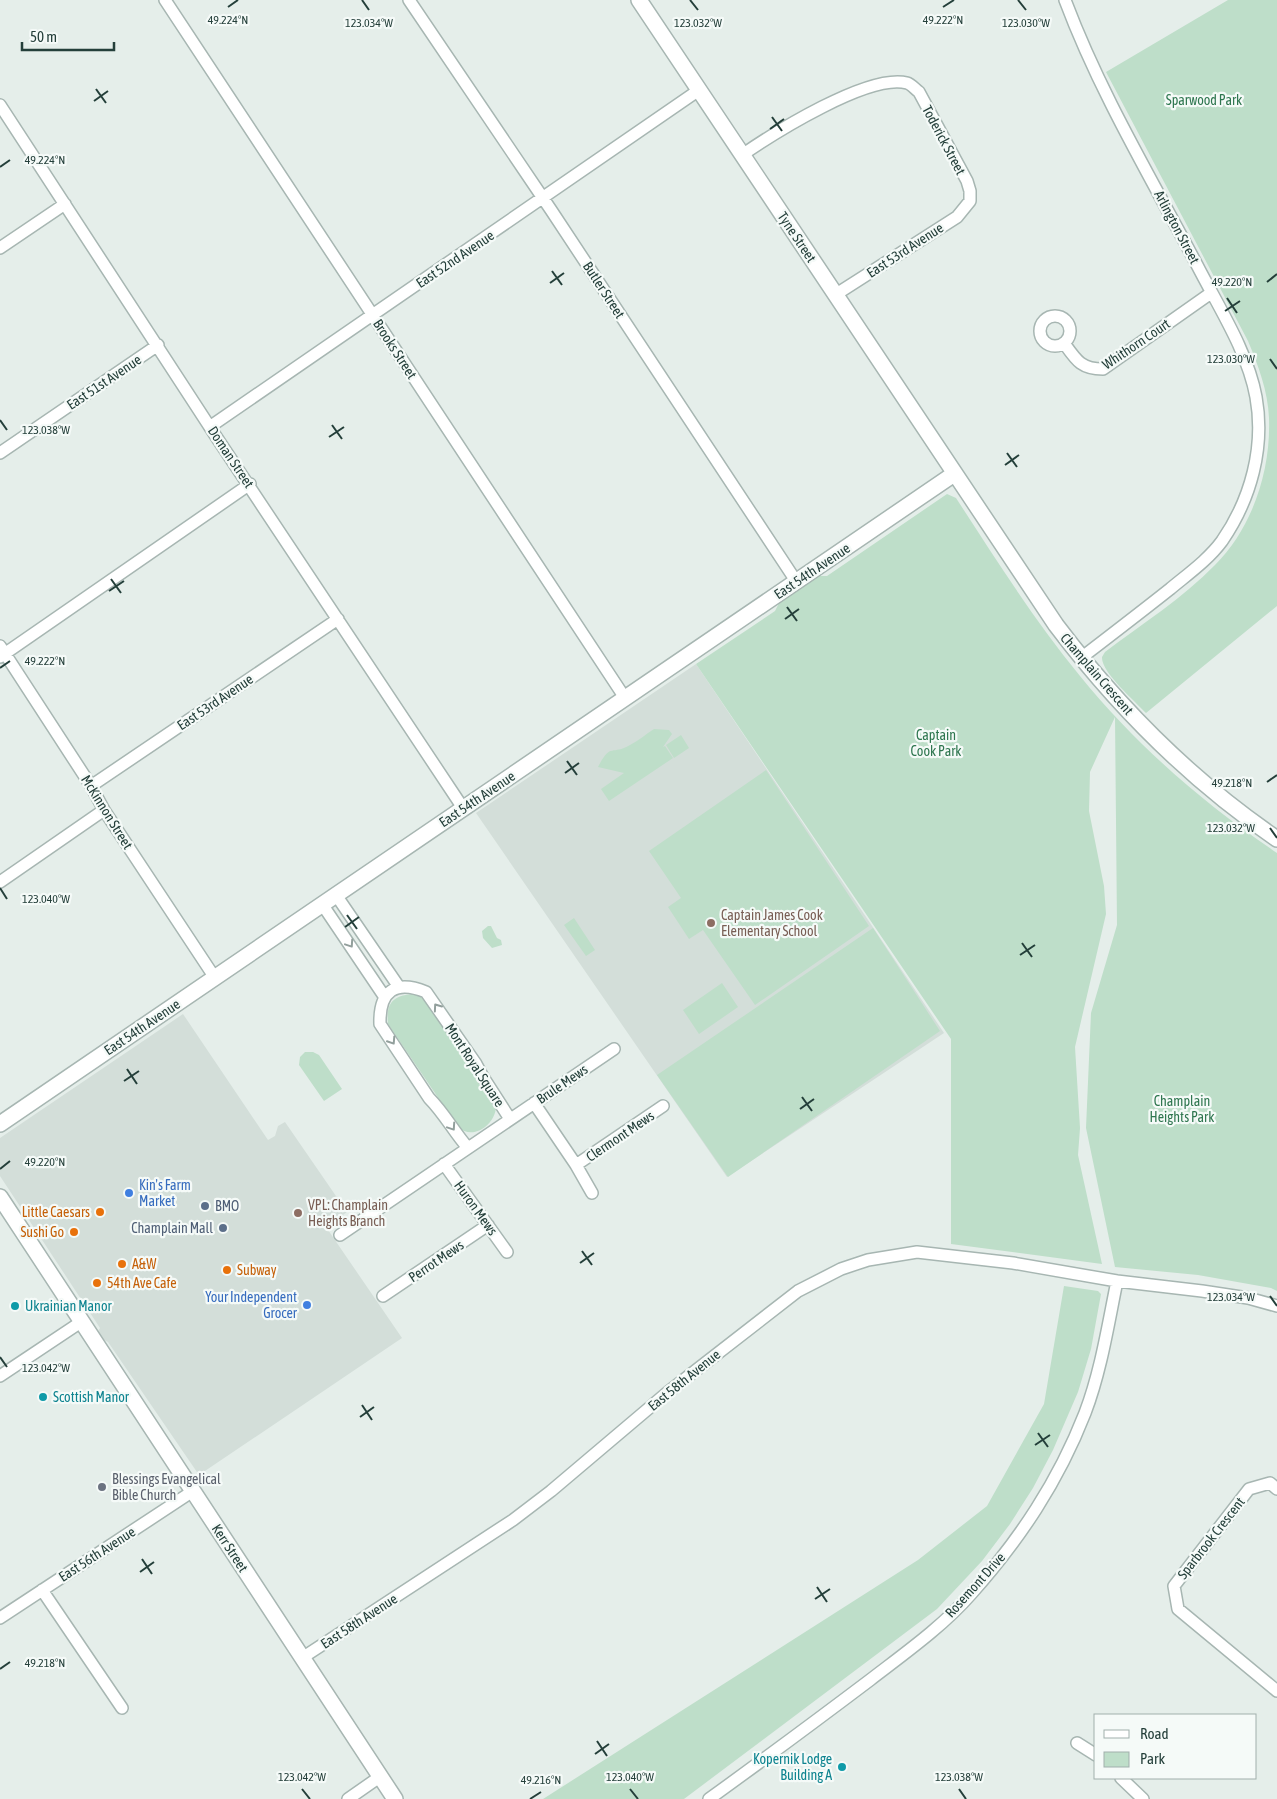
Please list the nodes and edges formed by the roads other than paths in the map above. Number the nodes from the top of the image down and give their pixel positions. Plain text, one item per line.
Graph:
1 (165, 0) edge
2 (409, 0) edge
3 (1065, 0) edge
4 (644, 2) edge
5 (699, 90) junction
6 (0, 105) edge
7 (742, 155) junction
8 (543, 198) junction
9 (970, 201) joint
10 (65, 204) junction
11 (0, 248) edge
12 (1212, 293) junction
13 (835, 295) junction
14 (372, 315) junction
15 (1064, 344) dead end
16 (158, 345) junction
17 (211, 426) junction
18 (0, 453) edge
19 (954, 474) junction
20 (250, 484) junction
21 (796, 581) junction
22 (338, 619) junction
23 (2, 652) edge
24 (1081, 658) junction
25 (625, 698) junction
26 (91, 786) junction
27 (463, 808) junction
28 (104, 810) junction
29 (1277, 840) edge
30 (0, 882) edge
31 (336, 895) junction
32 (322, 904) junction
33 (214, 978) junction
34 (399, 987) junction
35 (384, 996) junction
36 (614, 1049) dead end
37 (534, 1103) junction
38 (663, 1106) dead end
39 (510, 1119) junction
40 (0, 1124) edge
41 (468, 1148) junction
42 (444, 1164) junction
43 (576, 1165) junction
44 (592, 1194) dead end
45 (0, 1198) edge
46 (488, 1225) junction
47 (340, 1235) dead end
48 (507, 1252) dead end
49 (1117, 1281) junction
50 (383, 1296) dead end
51 (1277, 1306) edge
52 (81, 1322) junction
53 (0, 1376) edge
54 (1277, 1489) edge
55 (193, 1491) junction
56 (42, 1590) junction
57 (0, 1618) edge
58 (302, 1658) junction
59 (1277, 1691) edge
60 (122, 1708) dead end
61 (1076, 1743) dead end
62 (1094, 1754) edge
63 (381, 1776) junction
64 (1122, 1779) edge
65 (348, 1799) edge
66 (395, 1799) edge
67 (709, 1799) edge
68 (1143, 1799) edge

1 - 14 street, Brooks Street
2 - 8 street, Butler Street
3 - 12 street, Arlington Street
4 - 5 street, Tyne Street
5 - 7 street, Tyne Street
5 - 8 street, East 52nd Avenue
6 - 10 street, Doman Street
7 - 9 street, Toderick Street
7 - 13 street, Tyne Street
8 - 14 street, East 52nd Avenue
8 - 21 street, Butler Street
9 - 13 street, East 53rd Avenue
10 - 11 street
10 - 16 street, Doman Street
12 - 15 street, Whithorn Court
12 - 24 street, Arlington Street
13 - 19 street, Tyne Street
14 - 17 street, East 52nd Avenue
14 - 25 street, Brooks Street
16 - 17 street, Doman Street
16 - 18 street, East 51st Avenue
17 - 20 street, Doman Street
19 - 21 street, East 54th Avenue
19 - 24 street, Champlain Crescent
20 - 22 street, Doman Street
20 - 23 street
21 - 25 street, East 54th Avenue
22 - 26 street, East 53rd Avenue
22 - 27 street, Doman Street
23 - 26 street, McKinnon Street
24 - 29 street, Champlain Crescent
25 - 27 street, East 54th Avenue
26 - 28 street, McKinnon Street
27 - 31 street, East 54th Avenue
28 - 30 street
28 - 33 street, McKinnon Street
31 - 32 street, East 54th Avenue
31 - 34 street
32 - 33 street, East 54th Avenue
32 -> 35 street
33 - 40 street, East 54th Avenue
34 - 35 street
39 -> 34 street, Mont Royal Square
35 -> 41 street
36 - 37 street, Brule Mews
37 - 39 street, Brule Mews
37 - 43 street
38 - 43 street, Clermont Mews
39 - 41 street, Mont Royal Square
41 - 42 street, Mont Royal Square
42 - 46 street, Huron Mews
42 - 47 street, Mont Royal Square
43 - 44 street
45 - 52 street, Kerr Street
46 - 48 street, Huron Mews
46 - 50 street, Perrot Mews
49 - 51 street
49 - 58 street, East 58th Avenue
49 - 67 street, Rosemont Drive
52 - 53 street
52 - 55 street, Kerr Street
54 - 59 street, Sparbrook Crescent
55 - 56 street, East 56th Avenue
55 - 58 street, Kerr Street
56 - 57 street, East 56th Avenue
56 - 60 street
58 - 63 street, Kerr Street
61 - 62 street
63 - 65 street
63 - 66 street, Kerr Street
64 - 68 street

